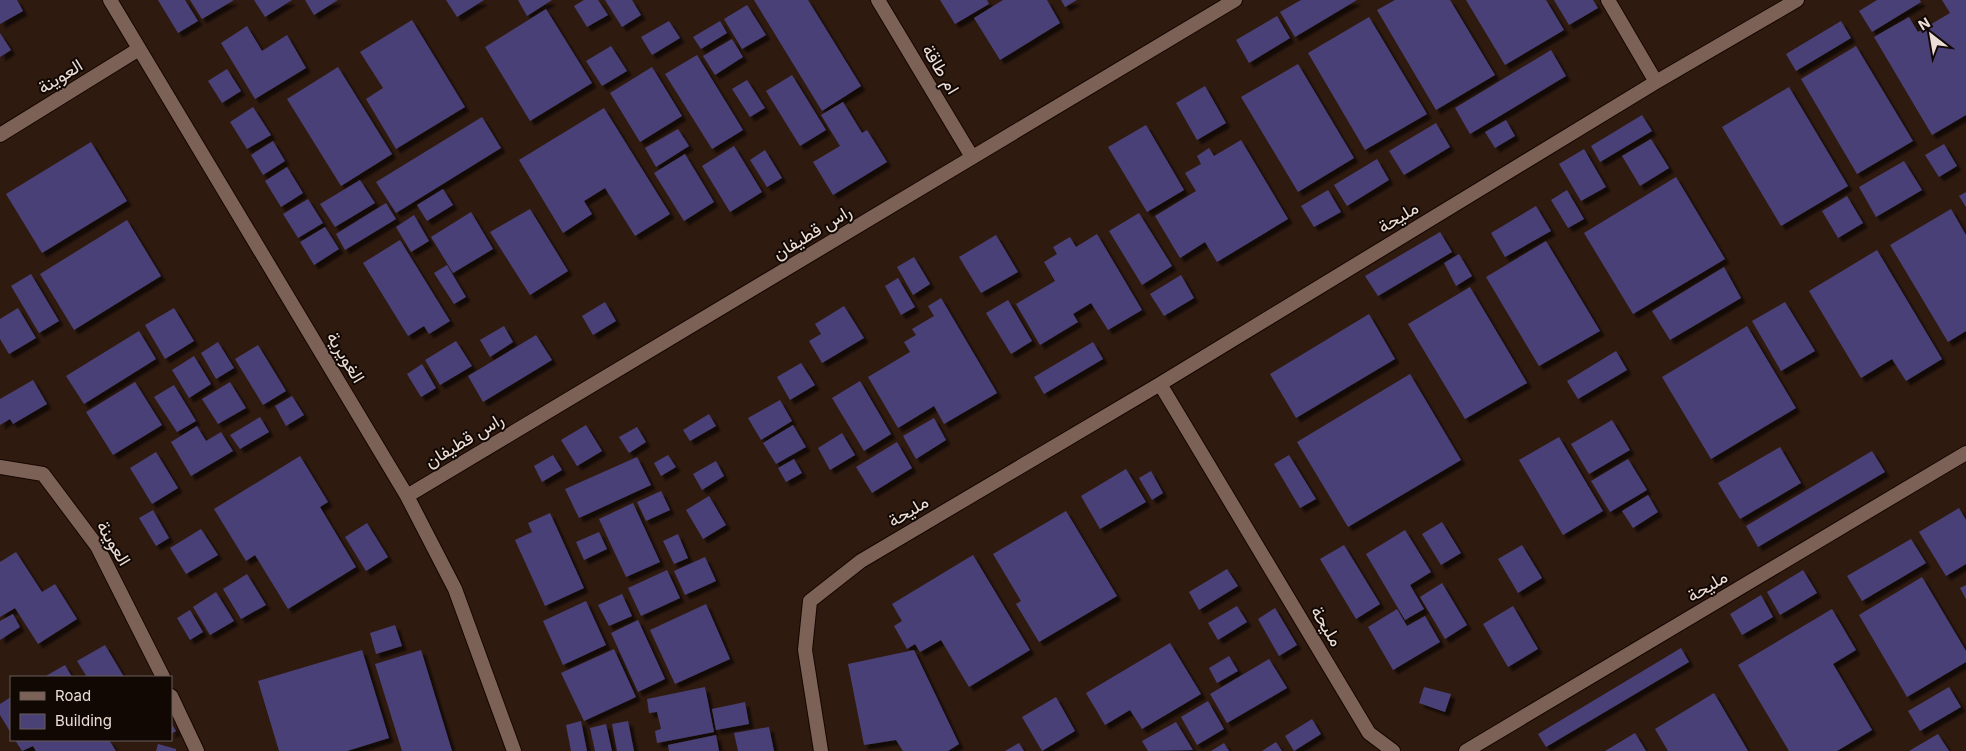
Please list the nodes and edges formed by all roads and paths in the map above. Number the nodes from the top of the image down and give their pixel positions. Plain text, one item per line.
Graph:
1 (110, 0) edge
2 (878, 0) edge
3 (1236, 0) edge
4 (1608, 0) edge
5 (1797, 0) edge
6 (139, 49) junction
7 (1656, 82) junction
8 (0, 135) edge
9 (972, 158) junction
10 (1160, 384) junction
11 (1966, 453) edge
12 (0, 467) edge
13 (407, 496) junction
14 (162, 676) edge
15 (172, 698) edge
16 (197, 751) edge
17 (514, 751) edge
18 (821, 751) edge
19 (1393, 751) edge
20 (1466, 751) edge

1 - 6 street, الغويرية
2 - 9 street, ام طاقة
3 - 9 street, راس قطيفان
4 - 7 street
5 - 7 street, مليحة
6 - 8 street, العوينة
6 - 13 street, الغويرية
7 - 10 street, مليحة
9 - 13 street, راس قطيفان
10 - 18 street, مليحة
10 - 19 street, مليحة
11 - 20 street, مليحة
12 - 14 street, العوينة
13 - 17 street, الغويرية
15 - 16 street

